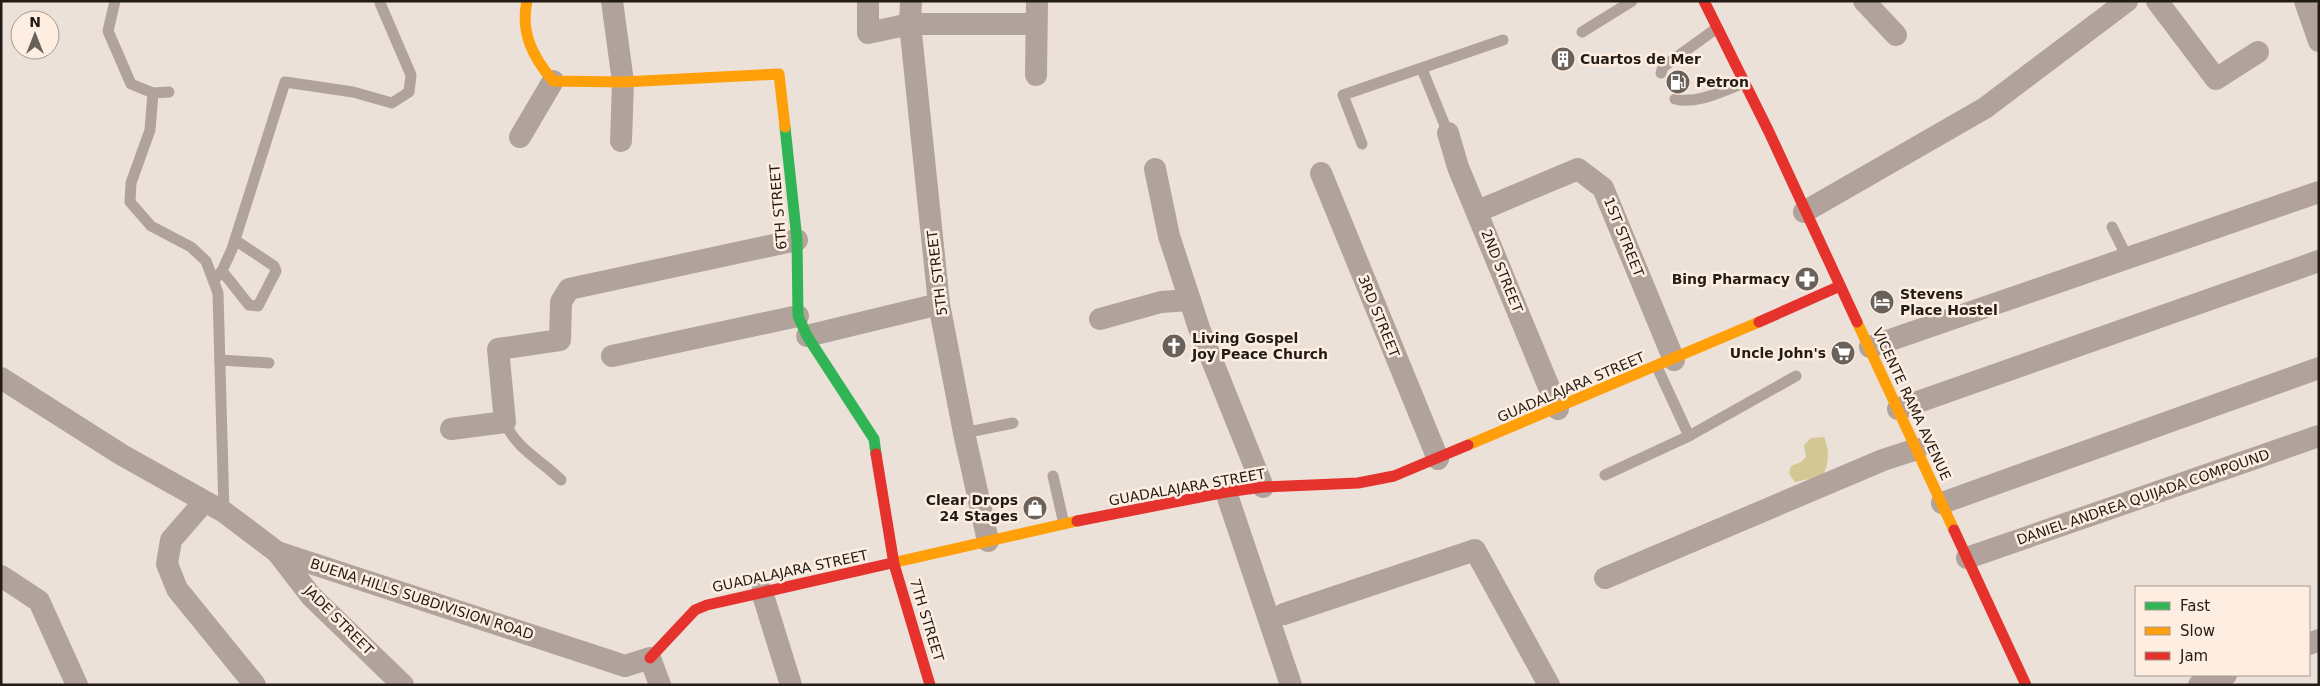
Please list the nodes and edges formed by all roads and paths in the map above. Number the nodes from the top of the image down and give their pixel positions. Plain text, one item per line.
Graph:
1 (115, 1) edge
2 (527, 1) edge
3 (612, 1) edge
4 (868, 1) edge
5 (911, 1) edge
6 (1037, 1) edge
7 (1632, 1) edge
8 (1864, 1) edge
9 (2127, 1) edge
10 (2157, 1) edge
11 (2305, 1) edge
12 (380, 3) dead end
13 (1713, 11) edge
14 (910, 24) junction
15 (1036, 24) junction
16 (1582, 32) dead end
17 (1896, 35) dead end
18 (1503, 40) dead end
19 (2319, 41) edge
20 (2258, 52) dead end
21 (1422, 69) junction
22 (1662, 73) dead end
23 (1036, 75) dead end
24 (553, 81) junction
25 (623, 82) junction
26 (1744, 83) junction
27 (169, 92) dead end
28 (153, 93) junction
29 (1675, 99) dead end
30 (1448, 133) joint
31 (520, 136) dead end
32 (621, 141) dead end
33 (1362, 144) dead end
34 (1155, 169) dead end
35 (1321, 173) dead end
36 (2319, 192) edge
37 (1478, 211) junction
38 (1804, 212) junction
39 (2112, 227) dead end
40 (235, 240) junction
41 (797, 240) junction
42 (2127, 257) junction
43 (2319, 262) edge
44 (218, 276) junction
45 (1840, 286) junction
46 (1190, 300) junction
47 (939, 304) junction
48 (1100, 318) dead end
49 (803, 326) junction
50 (1870, 347) junction
51 (612, 356) dead end
52 (220, 360) junction
53 (268, 363) dead end
54 (1666, 364) junction
55 (2319, 368) edge
56 (1796, 376) dead end
57 (1, 378) edge
58 (1558, 409) junction
59 (1898, 409) junction
60 (505, 422) junction
61 (1013, 423) dead end
62 (451, 429) dead end
63 (964, 433) junction
64 (1689, 436) junction
65 (2319, 436) edge
66 (1917, 448) junction
67 (1438, 459) junction
68 (1605, 475) dead end
69 (1053, 476) dead end
70 (561, 480) dead end
71 (1263, 487) junction
72 (1226, 492) junction
73 (204, 502) junction
74 (1942, 503) junction
75 (224, 512) junction
76 (1064, 524) junction
77 (988, 541) junction
78 (277, 552) junction
79 (1967, 558) junction
80 (894, 564) junction
81 (1, 576) edge
82 (1605, 578) dead end
83 (762, 592) junction
84 (1284, 614) dead end
85 (650, 658) junction
86 (2223, 676) edge
87 (78, 685) edge
88 (255, 685) edge
89 (404, 685) edge
90 (660, 685) edge
91 (791, 685) edge
92 (930, 685) edge
93 (1291, 685) edge
94 (1549, 685) edge
95 (2026, 685) edge
96 (2199, 685) edge

1 - 28 lane
2 - 24 street
3 - 25 street
4 - 14 street
5 - 14 street, 5TH STREET
6 - 15 street
7 - 16 lane
8 - 17 street
9 - 38 street
10 - 20 street
11 - 19 street
12 - 40 lane
13 - 22 lane
13 - 26 street, VICENTE RAMA AVENUE
14 - 15 street
14 - 47 street, 5TH STREET
15 - 23 street
18 - 21 lane
21 - 30 lane
21 - 33 lane
24 - 25 street, 6TH STREET
24 - 31 street
25 - 32 street
25 - 41 street, 6TH STREET
26 - 29 lane
26 - 38 street, VICENTE RAMA AVENUE
27 - 28 lane
28 - 44 lane
30 - 37 street, 2ND STREET
34 - 46 street
35 - 67 street, 3RD STREET
36 - 42 street
37 - 54 street, 1ST STREET
37 - 58 street, 2ND STREET
38 - 45 street, VICENTE RAMA AVENUE
39 - 42 lane
40 - 44 lane
40 - 44 lane
41 - 49 street, 6TH STREET
41 - 60 street
42 - 50 street
43 - 59 street
44 - 52 lane
45 - 50 street, VICENTE RAMA AVENUE
45 - 54 street, GUADALAJARA STREET
46 - 48 street
46 - 71 street
47 - 49 street
47 - 63 street, 5TH STREET
49 - 51 street
49 - 80 street
50 - 59 street, VICENTE RAMA AVENUE
52 - 53 lane
52 - 75 lane
54 - 58 street, GUADALAJARA STREET
54 - 64 lane
55 - 74 street
56 - 64 lane
57 - 73 street, BUENA HILLS SUBDIVISION ROAD
58 - 67 street, GUADALAJARA STREET
59 - 66 street, VICENTE RAMA AVENUE
60 - 62 street
60 - 70 lane
61 - 63 lane
63 - 77 street, 5TH STREET
64 - 68 lane
65 - 79 street, DANIEL ANDREA QUIJADA COMPOUND
66 - 74 street, VICENTE RAMA AVENUE
66 - 82 street
67 - 71 street, GUADALAJARA STREET
69 - 76 lane
71 - 72 street, GUADALAJARA STREET
72 - 76 street, GUADALAJARA STREET
72 - 93 street
73 - 75 street, BUENA HILLS SUBDIVISION ROAD
73 - 88 street
74 - 79 street, VICENTE RAMA AVENUE
75 - 78 street, BUENA HILLS SUBDIVISION ROAD
76 - 77 street, GUADALAJARA STREET
77 - 80 street, GUADALAJARA STREET
78 - 85 street, BUENA HILLS SUBDIVISION ROAD
78 - 89 street, JADE STREET
79 - 95 street, VICENTE RAMA AVENUE
80 - 83 street, GUADALAJARA STREET
80 - 92 street, 7TH STREET
81 - 87 street
83 - 85 street, GUADALAJARA STREET
83 - 91 street
84 - 94 street
85 - 90 street
86 - 96 street

